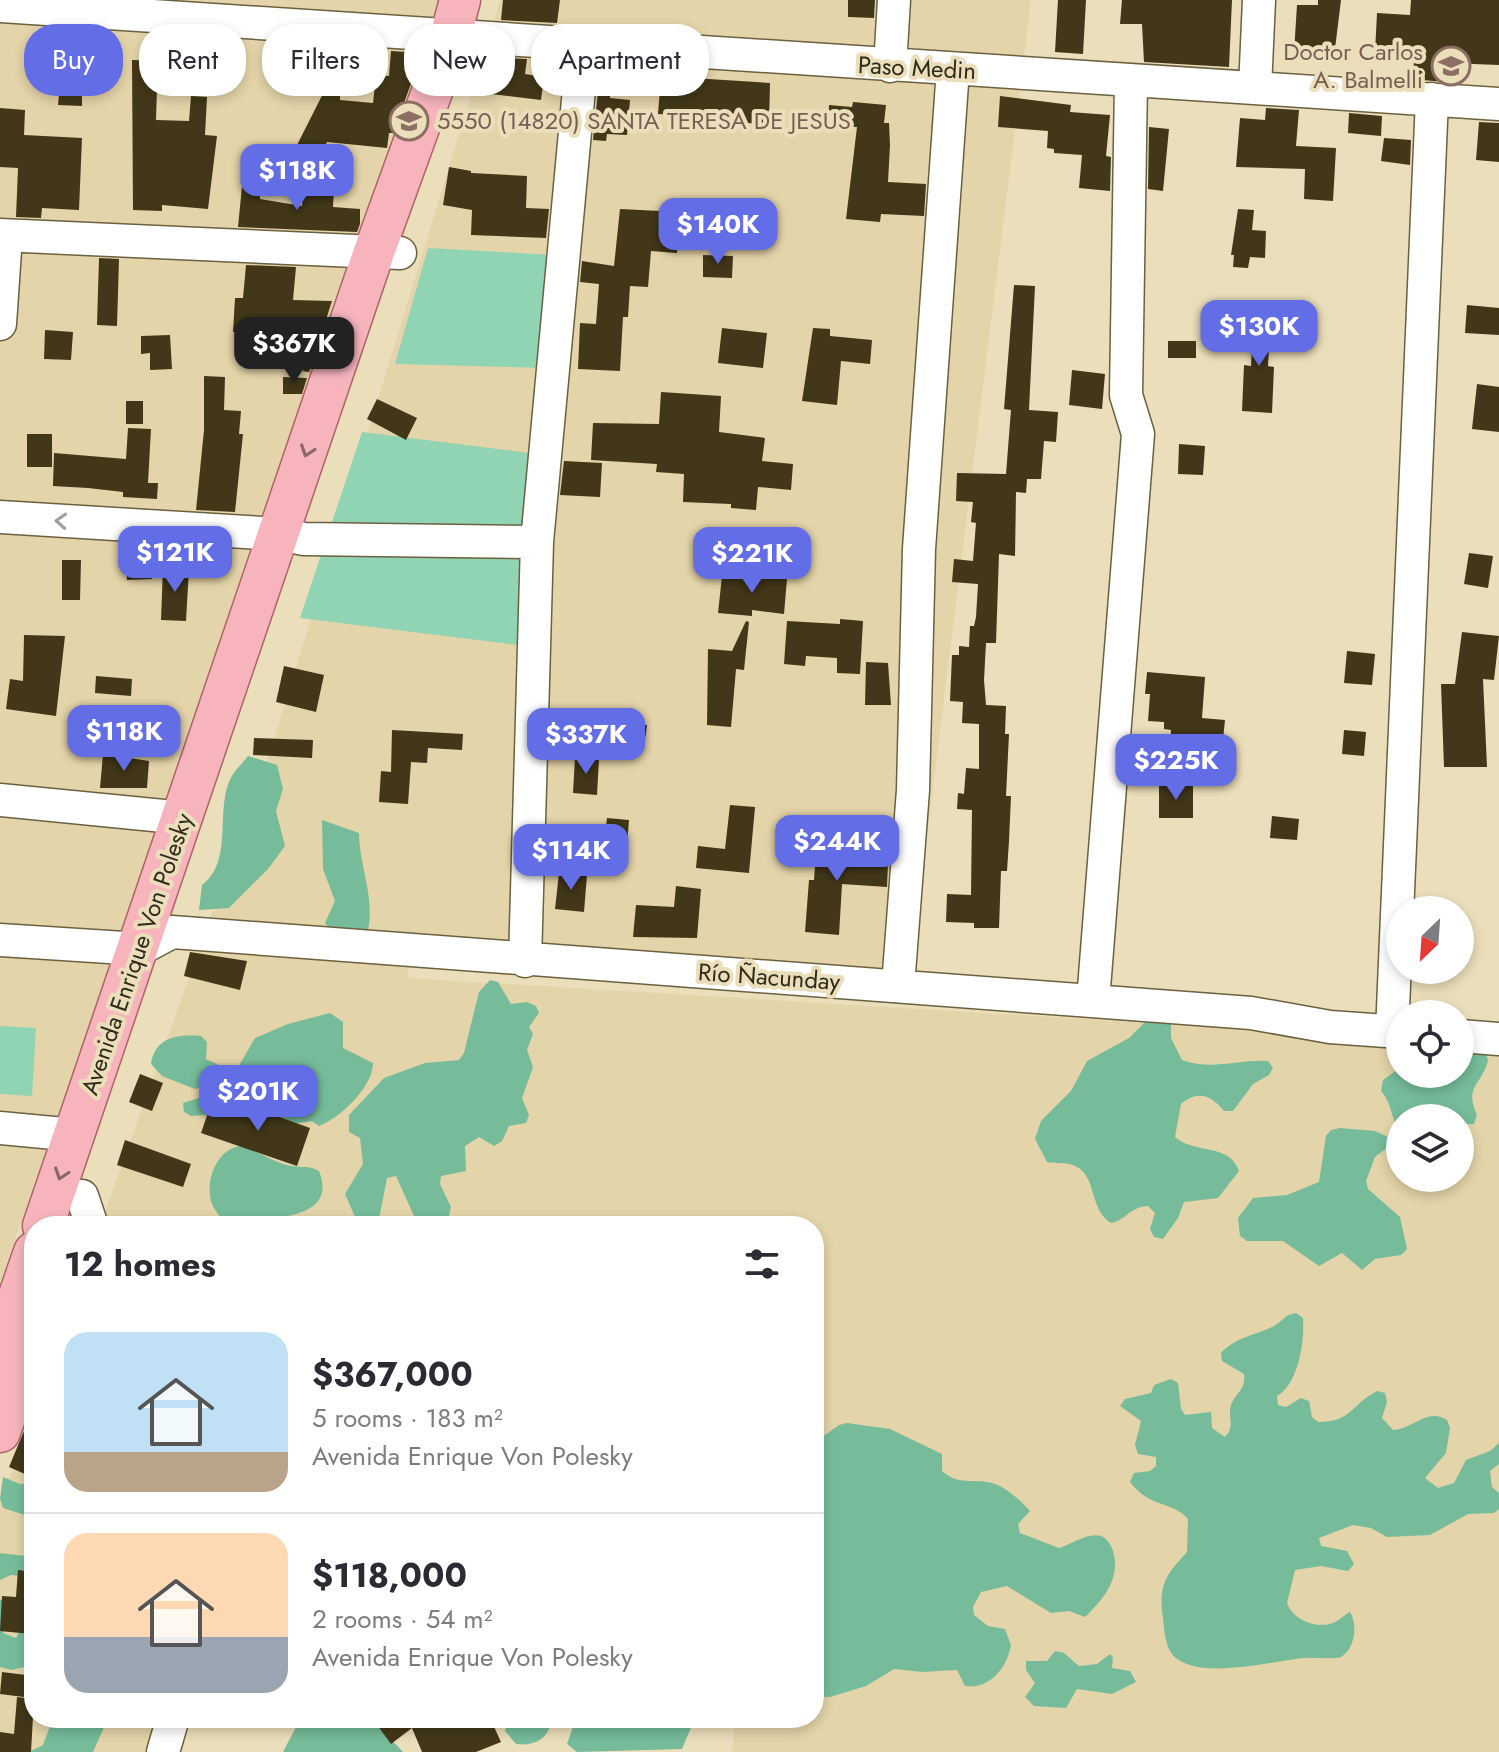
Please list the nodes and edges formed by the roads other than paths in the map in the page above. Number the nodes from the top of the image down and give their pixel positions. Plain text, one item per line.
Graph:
1 (894, 0) edge
2 (1259, 0) edge
3 (0, 6) edge
4 (468, 17) edge
5 (531, 33) edge
6 (709, 54) edge
7 (890, 66) junction
8 (953, 69) junction
9 (1131, 81) junction
10 (1255, 88) junction
11 (578, 96) edge
12 (1432, 99) junction
13 (1499, 104) edge
14 (3, 236) edge
15 (387, 253) junction
16 (0, 324) edge
17 (0, 517) edge
18 (291, 536) junction
19 (537, 542) junction
20 (0, 800) edge
21 (184, 818) junction
22 (0, 940) edge
23 (156, 940) junction
24 (525, 961) junction
25 (898, 986) junction
26 (1397, 1000) edge
27 (1093, 1001) junction
28 (1386, 1031) edge
29 (1474, 1037) edge
30 (1499, 1039) edge
31 (0, 1128) edge
32 (75, 1135) junction
33 (47, 1216) edge
34 (82, 1216) edge
35 (24, 1295) edge
36 (15, 1334) edge
37 (0, 1432) edge
38 (170, 1728) edge
39 (163, 1752) edge

1 - 7 street
2 - 10 street
3 - 4 street, Paso Medin
4 - 5 street, Paso Medin
4 - 15 main road, Avenida Enrique Von Polesky
6 - 7 street, Paso Medin
7 - 8 street, Paso Medin
8 - 9 street, Paso Medin
8 - 25 street
9 - 10 street, Paso Medin
9 - 27 street
10 - 12 street, Paso Medin
11 - 19 street
12 - 13 street, Paso Medin
12 - 26 street
14 - 15 street
14 - 16 street
15 - 18 main road, Avenida Enrique Von Polesky
18 -> 17 street
18 - 19 street
18 - 21 main road, Avenida Enrique Von Polesky
18 - 23 main road, Avenida Enrique Von Polesky
19 - 24 street
20 - 21 street
21 - 23 main road, Avenida Enrique Von Polesky
22 - 23 street, Río Ñacunday
23 - 24 street, Río Ñacunday
23 - 32 main road, Avenida Enrique Von Polesky
23 - 34 main road, Avenida Enrique Von Polesky
24 - 25 street, Río Ñacunday
25 - 27 street, Río Ñacunday
27 - 28 street, Río Ñacunday
29 - 30 street
31 - 32 street
32 -> 33 main road, Avenida Enrique Von Polesky
35 - 36 main road
36 - 37 main road
38 - 39 street

